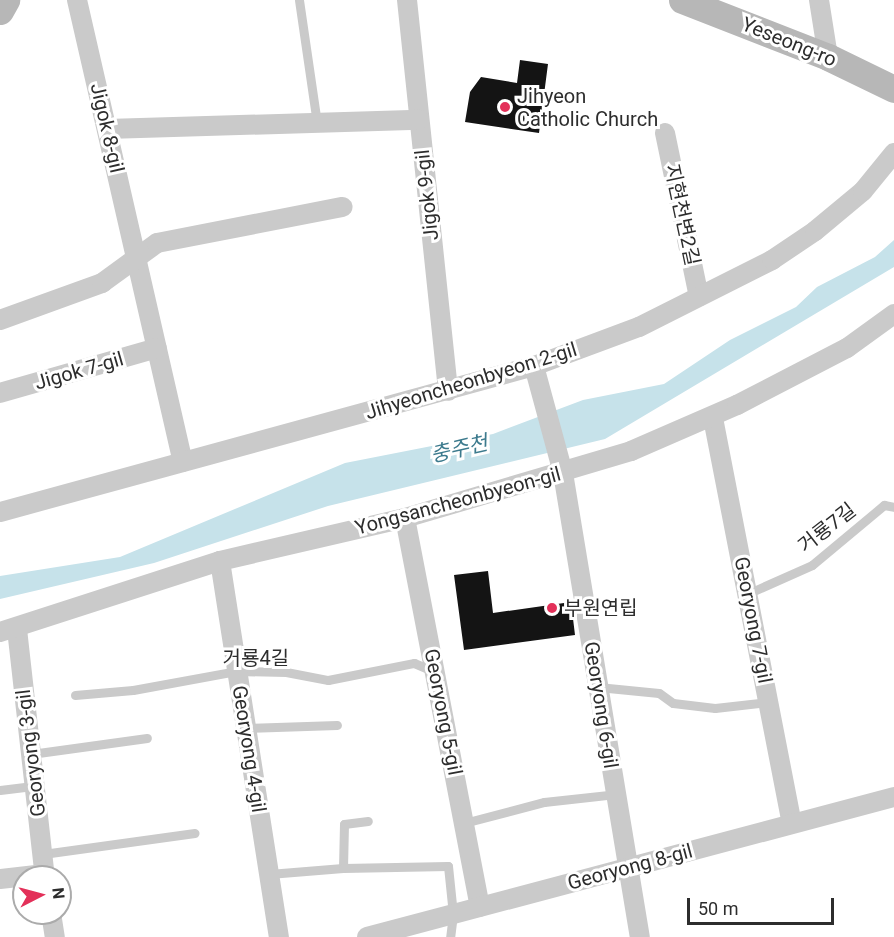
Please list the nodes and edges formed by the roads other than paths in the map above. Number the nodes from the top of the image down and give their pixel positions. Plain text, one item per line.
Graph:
1 (6, 0) edge
2 (77, 0) edge
3 (299, 0) edge
4 (407, 0) edge
5 (682, 0) edge
6 (819, 0) edge
7 (0, 11) edge
8 (828, 57) junction
9 (894, 88) edge
10 (419, 120) junction
11 (317, 123) junction
12 (107, 129) junction
13 (665, 133) dead end
14 (894, 153) edge
15 (343, 207) dead end
16 (136, 257) junction
17 (699, 297) junction
18 (894, 314) edge
19 (0, 320) edge
20 (157, 348) junction
21 (534, 366) junction
22 (448, 390) junction
23 (0, 393) edge
24 (713, 418) junction
25 (183, 462) junction
26 (563, 473) junction
27 (894, 507) edge
28 (0, 512) edge
29 (405, 518) junction
30 (220, 561) junction
31 (747, 594) junction
32 (8, 630) edge
33 (237, 671) junction
34 (435, 672) junction
35 (598, 687) junction
36 (75, 695) dead end
37 (768, 702) junction
38 (337, 725) dead end
39 (246, 728) junction
40 (147, 738) dead end
41 (31, 754) junction
42 (35, 786) junction
43 (0, 790) edge
44 (616, 794) junction
45 (894, 797) edge
46 (368, 821) dead end
47 (464, 823) junction
48 (792, 824) junction
49 (195, 833) dead end
50 (44, 865) edge
51 (61, 865) edge
52 (628, 867) junction
53 (343, 868) junction
54 (269, 874) junction
55 (480, 907) junction
56 (453, 914) junction
57 (279, 937) edge
58 (367, 937) edge
59 (450, 937) edge
60 (640, 937) edge

1 - 7 main road
2 - 12 street, Jigok 8-gil
3 - 11 lane
4 - 10 street, Jigok 9-gil
5 - 8 main road, Yeseong-ro
6 - 8 street
8 - 9 main road, Yeseong-ro
10 - 11 street
10 - 22 street, Jigok 9-gil
11 - 12 street
12 - 16 street, Jigok 8-gil
13 - 17 street, 지현천변2길
14 - 17 street, Jihyeoncheonbyeon 2-gil
15 - 16 street
16 - 19 street
16 - 20 street, Jigok 8-gil
17 - 21 street, Jihyeoncheonbyeon 2-gil
18 - 24 street, Yongsancheonbyeon-gil
20 - 23 street, Jigok 7-gil
20 - 25 street, Jigok 8-gil
21 - 22 street, Jihyeoncheonbyeon 2-gil
21 - 26 street, Georyong 6-gil
22 - 25 street, Jihyeoncheonbyeon 2-gil
24 - 26 street, Yongsancheonbyeon-gil
24 - 31 street, Georyong 7-gil
25 - 28 street, Jihyeoncheonbyeon 2-gil
26 - 29 street, Yongsancheonbyeon-gil
26 - 35 street, Georyong 6-gil
27 - 31 lane, 거룡7길
29 - 30 street, Yongsancheonbyeon-gil
29 - 34 street, Georyong 5-gil
30 - 32 street, Yongsancheonbyeon-gil
30 - 33 street, Georyong 4-gil
31 - 37 street, Georyong 7-gil
32 - 41 street, Georyong 3-gil
33 - 34 lane, 거룡4길
33 - 36 lane, 거룡4길
33 - 39 street, Georyong 4-gil
34 - 47 street, Georyong 5-gil
35 - 37 lane
35 - 44 street, Georyong 6-gil
37 - 48 street, Georyong 7-gil
38 - 39 lane
39 - 54 street, Georyong 4-gil
40 - 41 lane
41 - 42 street, Georyong 3-gil
42 - 43 lane
42 - 50 street, Georyong 3-gil
44 - 47 lane
44 - 52 street, Georyong 6-gil
45 - 48 street, Georyong 8-gil
46 - 53 lane
47 - 55 street, Georyong 5-gil
48 - 52 street, Georyong 8-gil
49 - 51 lane
52 - 55 street, Georyong 8-gil
52 - 60 street, Georyong 6-gil
53 - 54 lane
53 - 56 lane
54 - 57 street, Georyong 4-gil
55 - 56 street, Georyong 8-gil
56 - 58 street, Georyong 8-gil
56 - 59 lane

